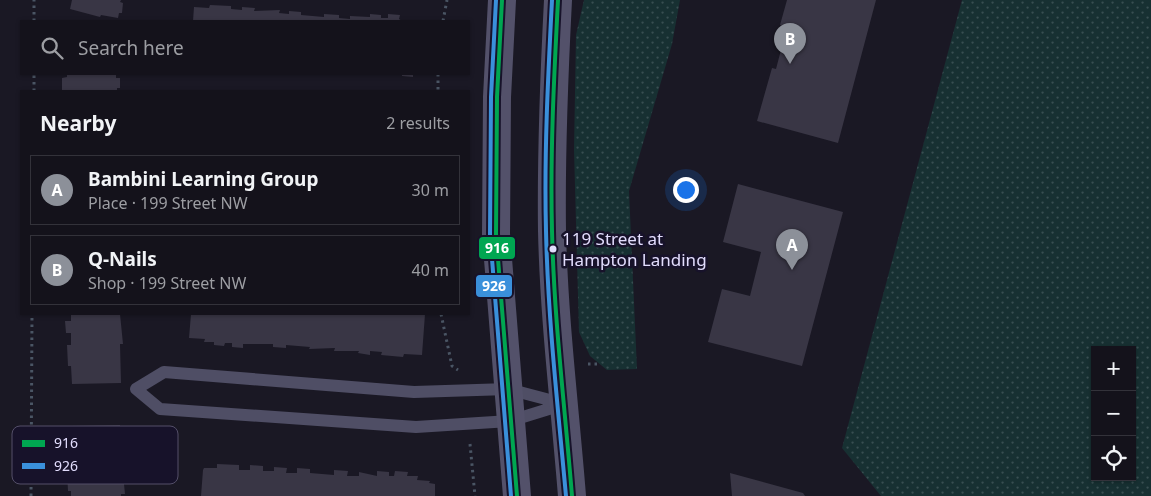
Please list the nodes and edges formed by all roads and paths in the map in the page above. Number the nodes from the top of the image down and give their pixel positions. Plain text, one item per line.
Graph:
1 (34, 0) edge
2 (447, 0) edge
3 (502, 0) edge
4 (558, 0) edge
5 (34, 20) edge
6 (443, 20) edge
7 (34, 75) edge
8 (438, 75) edge
9 (34, 90) edge
10 (438, 90) edge
11 (32, 315) edge
12 (508, 389) junction
13 (565, 404) junction
14 (510, 421) junction
15 (468, 424) junction
16 (31, 426) edge
17 (475, 496) edge
18 (516, 496) edge
19 (572, 496) edge

1 - 5 path
2 - 6 path
3 - 12 main road
4 - 13 main road
7 - 9 path
8 - 10 path
11 - 16 path
12 - 13 lane
12 - 14 main road
12 - 15 lane
13 - 14 lane
13 - 19 main road
14 - 15 lane
14 - 18 main road
15 - 17 path

